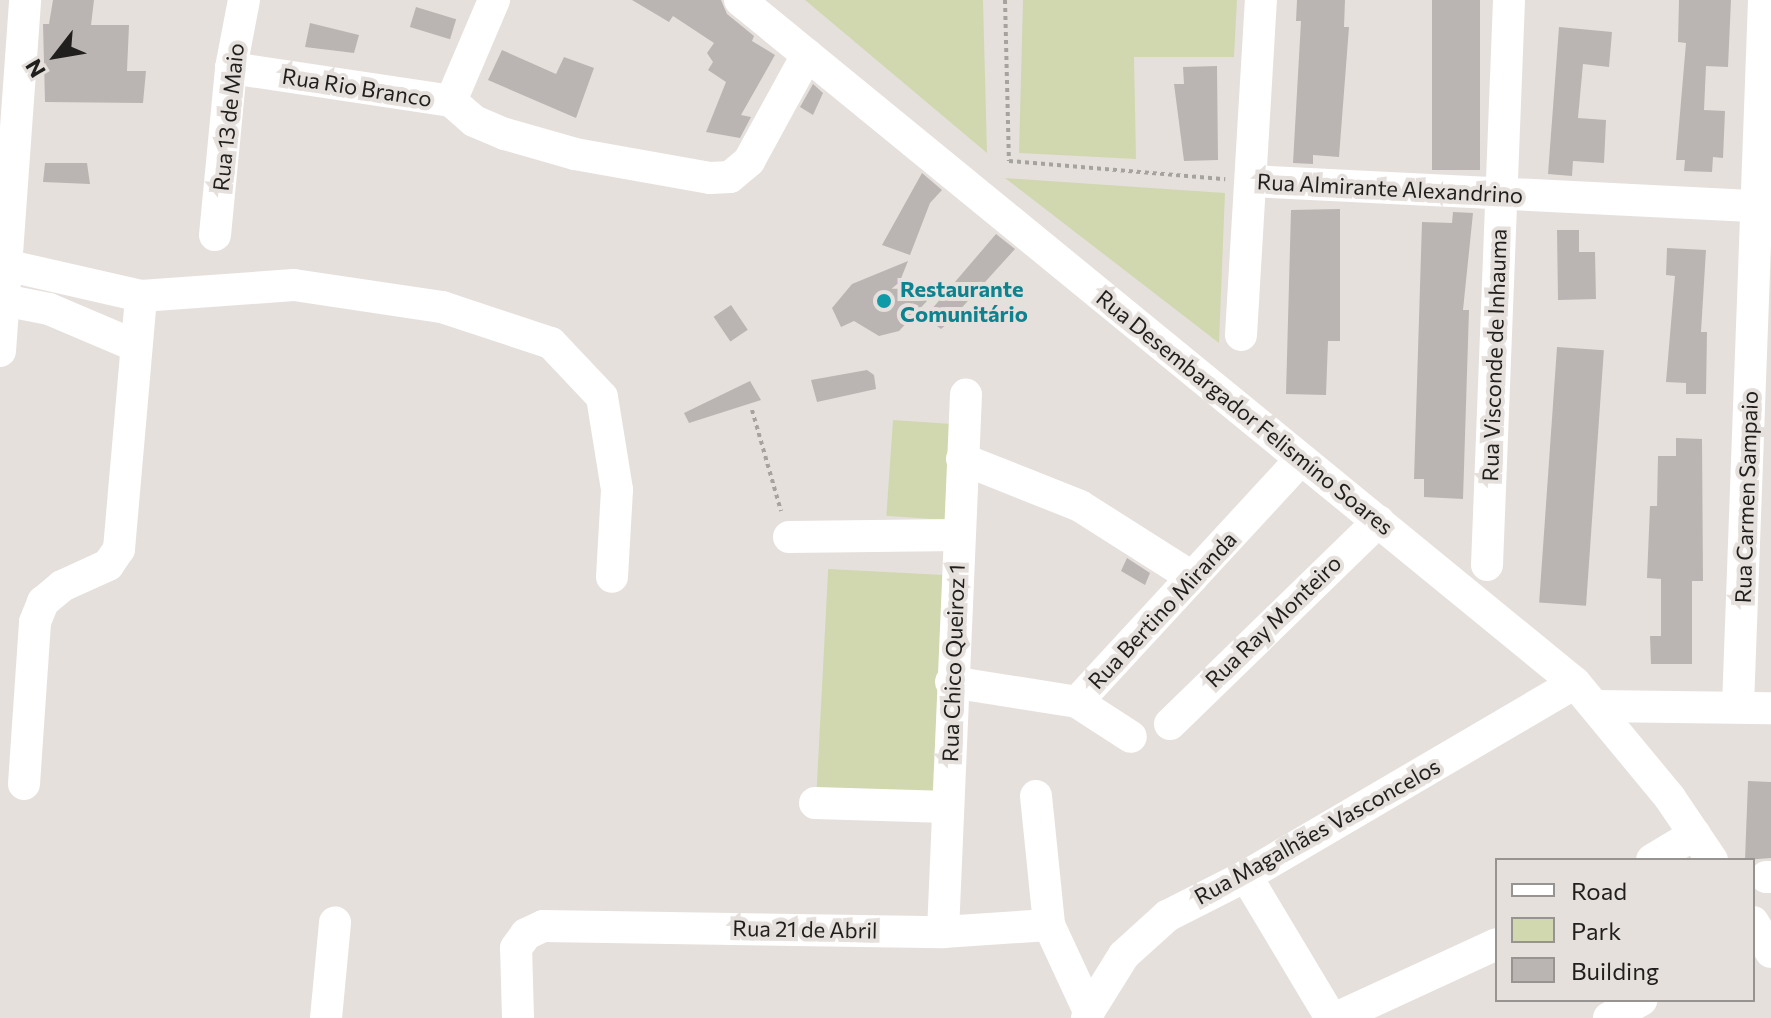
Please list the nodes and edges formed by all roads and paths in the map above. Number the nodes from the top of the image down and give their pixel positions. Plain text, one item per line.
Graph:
1 (25, 0) edge
2 (244, 0) edge
3 (494, 0) edge
4 (740, 0) edge
5 (1005, 0) edge
6 (1261, 0) edge
7 (1509, 0) edge
8 (1764, 0) edge
9 (807, 55) junction
10 (231, 68) junction
11 (451, 101) junction
12 (1252, 181) junction
13 (1500, 194) junction
14 (1764, 207) edge
15 (215, 235) dead end
16 (5, 265) junction
17 (141, 296) junction
18 (3, 300) junction
19 (1241, 335) dead end
20 (134, 345) junction
21 (0, 351) edge
22 (966, 394) dead end
23 (752, 410) dead end
24 (962, 459) junction
25 (1300, 460) junction
26 (1379, 521) junction
27 (958, 535) junction
28 (789, 537) joint
29 (1487, 565) dead end
30 (612, 577) dead end
31 (1192, 577) junction
32 (951, 682) junction
33 (1586, 694) junction
34 (1077, 702) junction
35 (1738, 706) junction
36 (1771, 708) edge
37 (1170, 724) dead end
38 (1131, 737) dead end
39 (24, 784) dead end
40 (1036, 796) dead end
41 (815, 803) dead end
42 (948, 807) junction
43 (1703, 847) edge
44 (1660, 858) edge
45 (1246, 876) junction
46 (335, 922) dead end
47 (1049, 925) junction
48 (943, 932) junction
49 (1495, 945) edge
50 (1637, 1002) edge
51 (1088, 1014) edge
52 (1347, 1016) edge
53 (326, 1018) edge
54 (518, 1018) edge
55 (1609, 1018) edge

1 - 16 street
2 - 10 street, Rua 13 de Maio
3 - 11 street
4 - 9 street, Rua Desembargador Felismino Soares
5 - 12 path, Rua Almirante Alexandrino
6 - 12 street
7 - 13 street, Rua Visconde de Inhauma
8 - 14 street, Rua Carmen Sampaio
9 - 11 street, Rua Rio Branco
9 - 25 street, Rua Desembargador Felismino Soares
10 - 11 street, Rua Rio Branco
10 - 15 street, Rua 13 de Maio
12 - 13 street, Rua Almirante Alexandrino
12 - 19 street
13 - 14 street, Rua Almirante Alexandrino
13 - 29 street, Rua Visconde de Inhauma
14 - 35 street, Rua Carmen Sampaio
16 - 17 street
16 - 18 street
17 - 20 street
17 - 30 street
18 - 20 street
18 - 21 street
20 - 39 street
22 - 24 street, Rua Chico Queiroz 1
23 - 28 path
24 - 27 street, Rua Chico Queiroz 1
24 - 31 street
25 - 26 street, Rua Desembargador Felismino Soares
25 - 31 street, Rua Bertino Miranda
26 - 33 street, Rua Desembargador Felismino Soares
26 - 37 street, Rua Ray Monteiro
27 - 28 street
27 - 32 street, Rua Chico Queiroz 1
31 - 34 street, Rua Bertino Miranda
32 - 34 street, Rua Bertino Miranda
32 - 42 street, Rua Chico Queiroz 1
33 - 35 street
33 - 43 street, Rua Desembargador Felismino Soares
33 - 45 street, Rua Magalhães Vasconcelos
34 - 38 street
35 - 36 street
40 - 47 street
41 - 42 street
42 - 48 street, Rua Chico Queiroz 1
43 - 44 street
45 - 51 street, Rua Magalhães Vasconcelos
45 - 52 street
46 - 53 street
47 - 48 street, Rua 21 de Abril
47 - 51 street
48 - 54 street, Rua 21 de Abril
49 - 52 street
50 - 55 street

